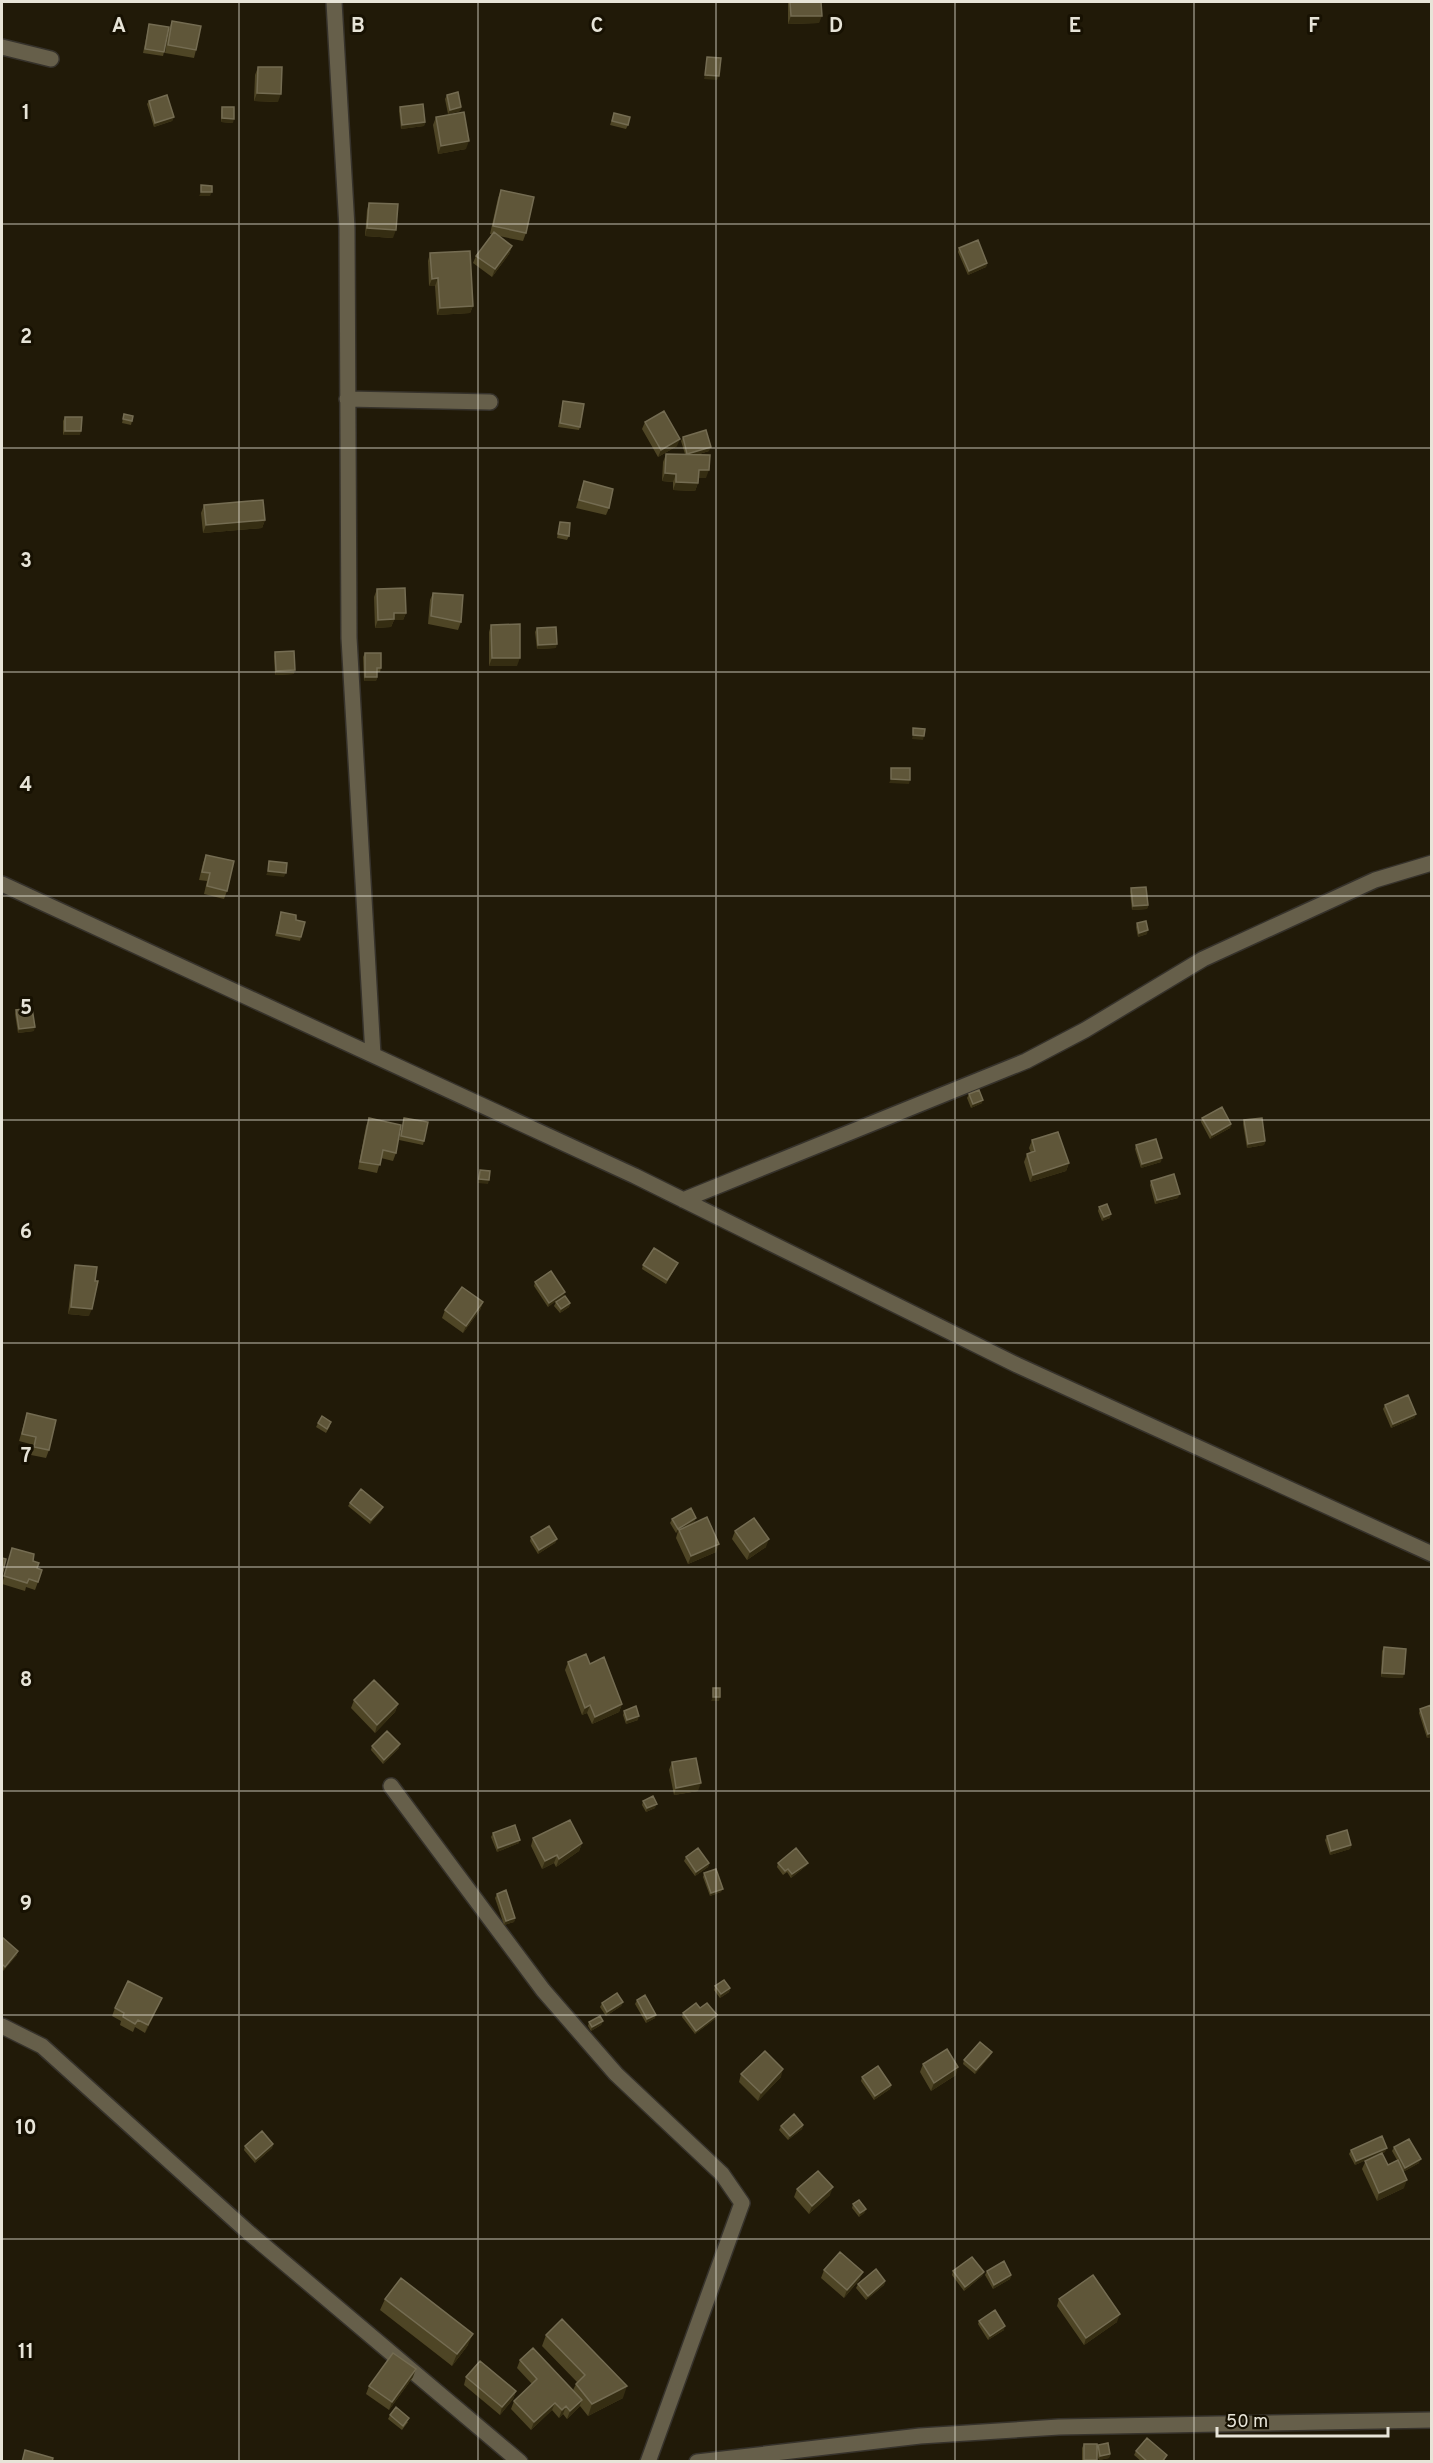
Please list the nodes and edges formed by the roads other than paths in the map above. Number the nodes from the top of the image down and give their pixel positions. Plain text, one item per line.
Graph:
1 (334, 2) edge
2 (2, 47) edge
3 (51, 59) dead end
4 (347, 399) junction
5 (490, 402) dead end
6 (1431, 863) edge
7 (2, 884) edge
8 (373, 1055) junction
9 (683, 1200) junction
10 (1431, 1554) edge
11 (391, 1786) dead end
12 (2, 2026) edge
13 (1431, 2420) edge
14 (520, 2462) edge
15 (648, 2462) edge
16 (697, 2462) edge

1 - 4 street
2 - 3 street
4 - 5 street
4 - 8 street
6 - 9 street
7 - 8 street
8 - 9 street
9 - 10 street
11 - 15 street
12 - 14 street
13 - 16 street

